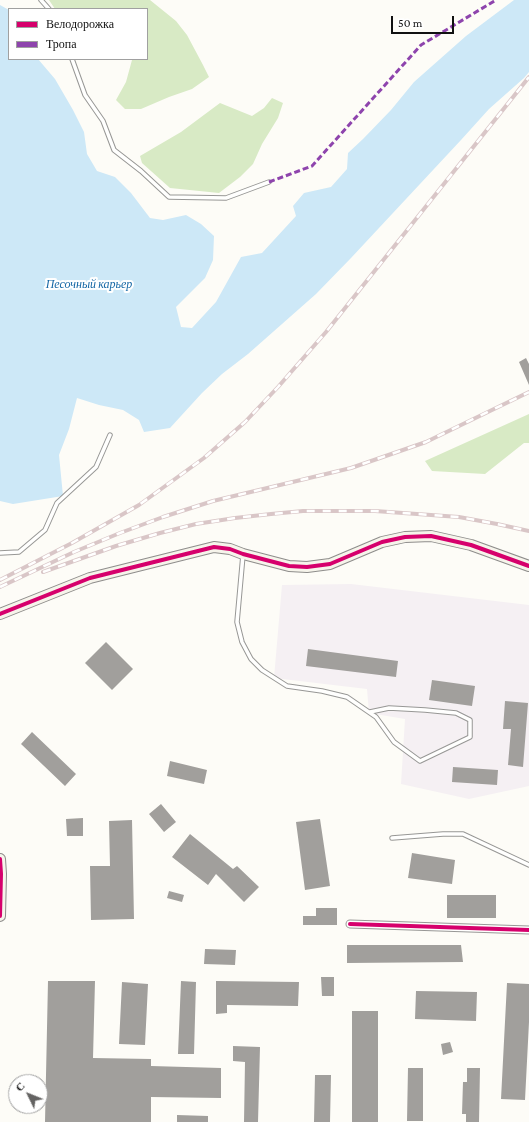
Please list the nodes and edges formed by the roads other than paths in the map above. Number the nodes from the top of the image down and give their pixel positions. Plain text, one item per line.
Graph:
1 (41, 0) edge
2 (48, 8) edge
3 (72, 60) edge
4 (269, 182) dead end
5 (110, 435) dead end
6 (0, 553) edge
7 (243, 554) junction
8 (529, 566) edge
9 (0, 614) edge
10 (370, 712) junction
11 (392, 838) dead end
12 (0, 859) edge
13 (529, 865) edge
14 (0, 916) edge
15 (350, 924) dead end
16 (529, 930) edge

1 - 2 lane
3 - 4 lane
5 - 6 lane
7 - 8 street
7 - 9 street
7 - 10 lane
10 - 10 lane
11 - 13 lane
12 - 14 street
15 - 16 street

